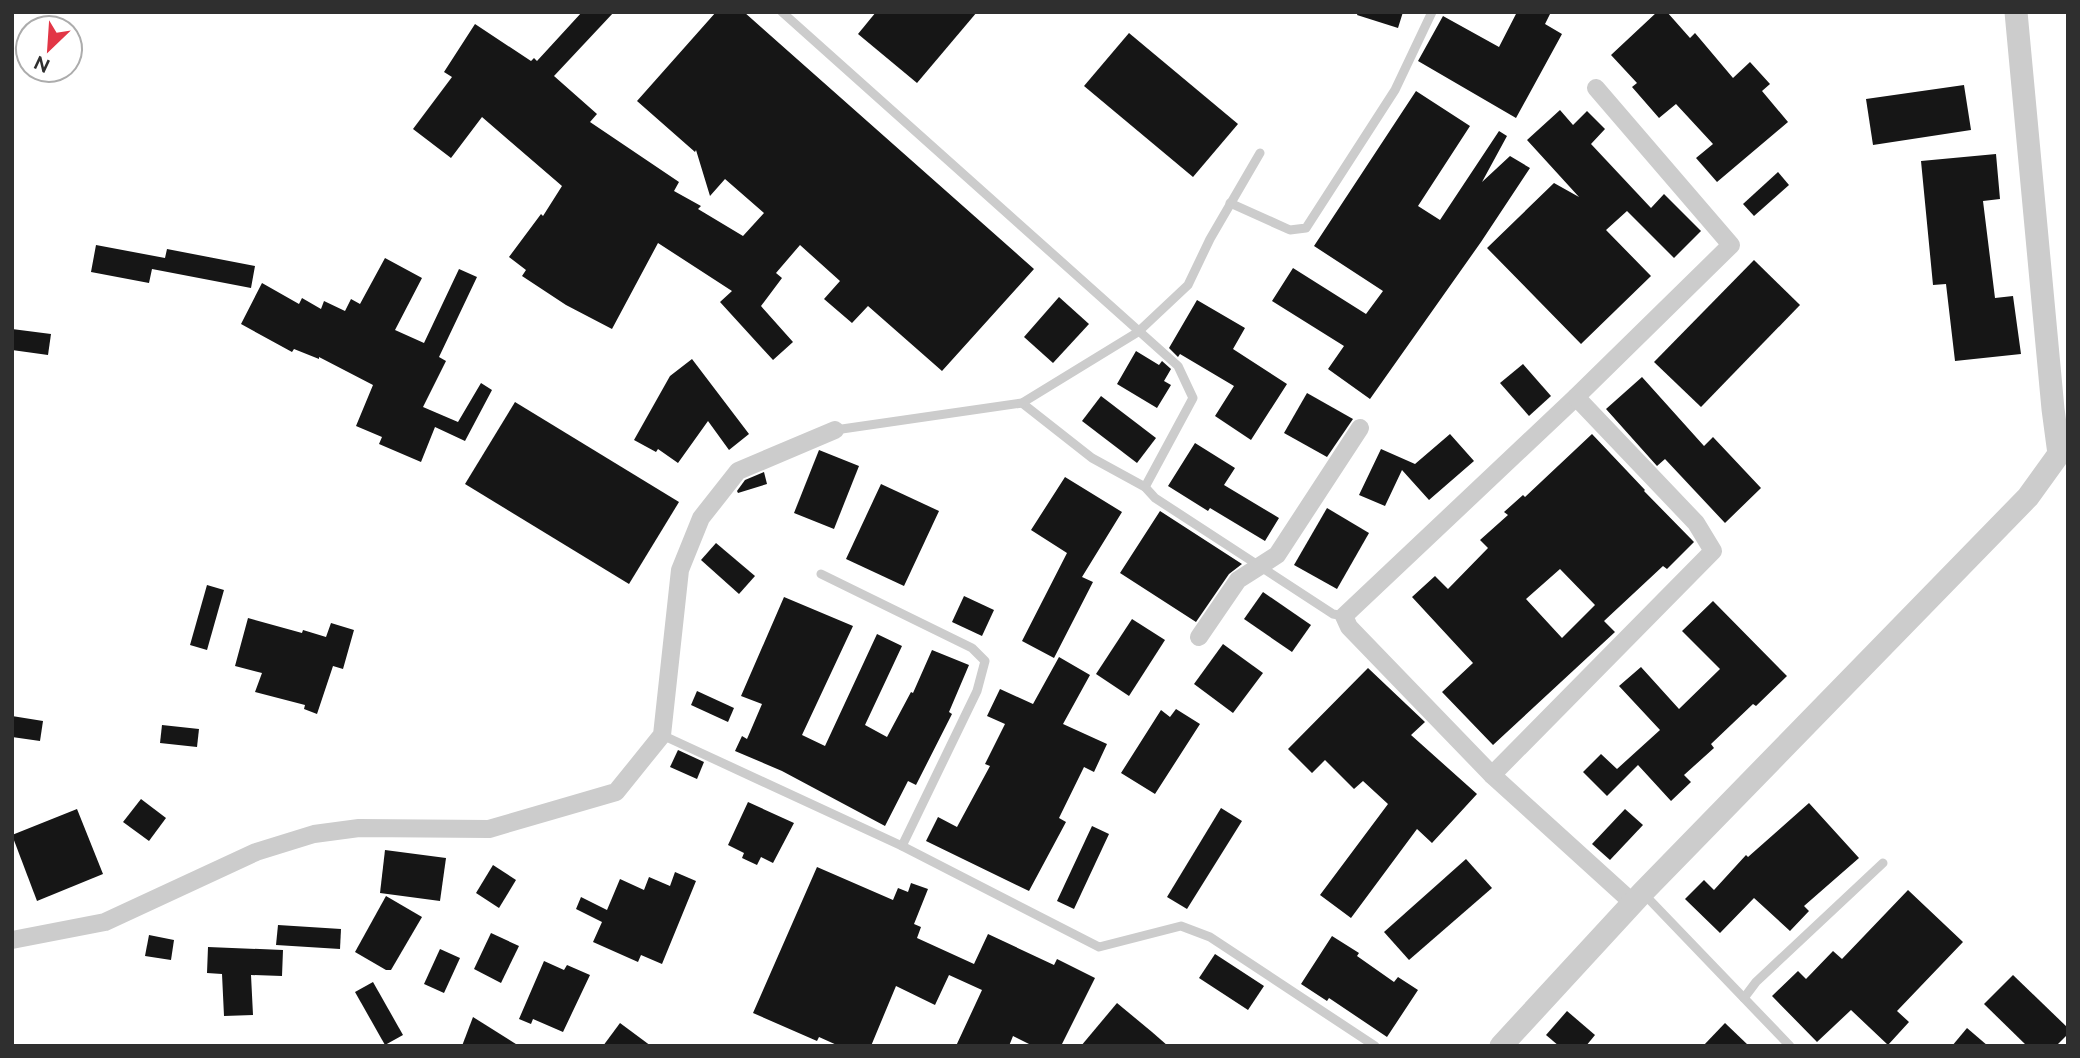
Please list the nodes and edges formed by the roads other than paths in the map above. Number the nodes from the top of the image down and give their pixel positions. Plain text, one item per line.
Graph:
1 (782, 12) edge
2 (1432, 12) edge
3 (2016, 12) edge
4 (1596, 88) dead end
5 (1260, 153) dead end
6 (1230, 203) junction
7 (1139, 332) junction
8 (1576, 397) junction
9 (1022, 404) junction
10 (1360, 428) dead end
11 (835, 430) joint
12 (1145, 487) junction
13 (1259, 566) junction
14 (821, 574) dead end
15 (1344, 616) junction
16 (1199, 637) dead end
17 (662, 735) junction
18 (1492, 775) junction
19 (902, 846) junction
20 (1884, 863) dead end
21 (1638, 898) junction
22 (12, 940) edge
23 (1744, 998) junction
24 (1375, 1046) edge
25 (1501, 1046) edge
26 (1790, 1046) edge

1 - 7 lane
2 - 6 lane
3 - 21 street
4 - 8 street
5 - 6 lane
6 - 7 lane
7 - 9 lane
7 - 12 lane
8 - 15 street
8 - 18 street
9 - 11 lane
9 - 12 lane
10 - 13 street
11 - 17 street
12 - 13 lane
13 - 15 lane
13 - 16 street
14 - 19 lane
15 - 18 street
17 - 19 lane
17 - 22 street
18 - 21 street
19 - 24 lane
20 - 23 lane
21 - 23 lane
21 - 25 street
23 - 26 lane

